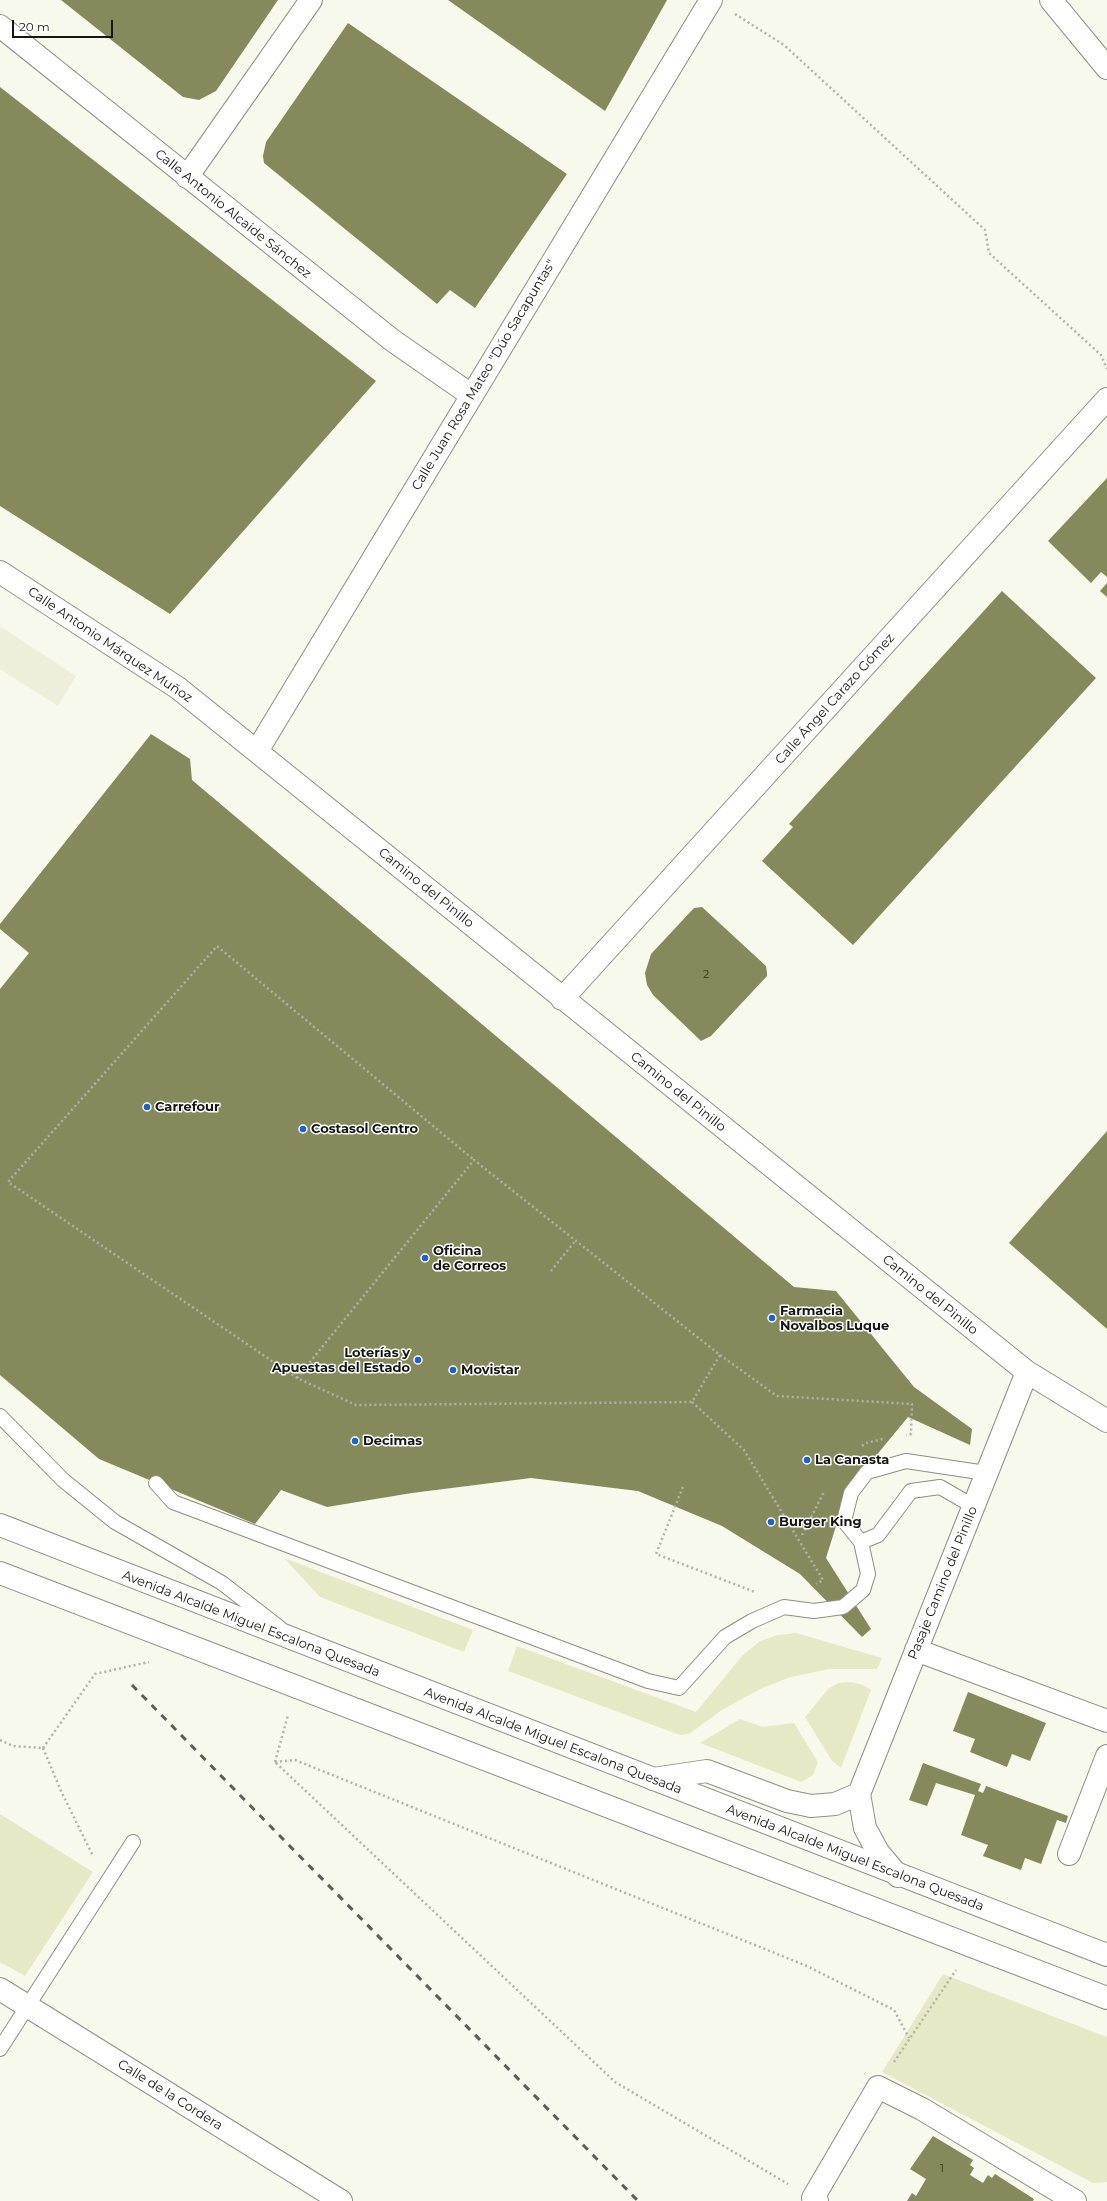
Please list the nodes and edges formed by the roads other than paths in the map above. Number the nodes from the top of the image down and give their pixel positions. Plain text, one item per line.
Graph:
1 (311, 0) edge
2 (711, 0) edge
3 (1051, 0) edge
4 (0, 26) edge
5 (1107, 68) edge
6 (187, 176) junction
7 (471, 395) junction
8 (1107, 399) edge
9 (0, 572) edge
10 (257, 751) junction
11 (562, 999) junction
12 (1027, 1372) junction
13 (0, 1416) edge
14 (1107, 1421) edge
15 (986, 1473) junction
16 (156, 1483) dead end
17 (973, 1506) junction
18 (0, 1525) edge
19 (861, 1542) junction
20 (0, 1573) edge
21 (299, 1643) junction
22 (916, 1650) junction
23 (1107, 1721) edge
24 (1107, 1756) edge
25 (653, 1779) junction
26 (859, 1794) junction
27 (133, 1842) dead end
28 (1069, 1854) dead end
29 (898, 1876) junction
30 (1107, 1955) edge
31 (0, 1989) edge
32 (1107, 1998) edge
33 (27, 2006) junction
34 (0, 2049) edge
35 (815, 2200) edge
36 (341, 2201) edge
37 (1074, 2201) edge

1 - 6 street
2 - 7 street, Calle Juan Rosa Mateo "Dúo Sacapuntas"
3 - 5 street
4 - 6 street, Calle Antonio Alcaide Sánchez
6 - 7 street, Calle Antonio Alcaide Sánchez
7 - 10 street, Calle Juan Rosa Mateo "Dúo Sacapuntas"
8 - 11 street, Calle Ángel Carazo Gómez
9 - 10 street, Calle Antonio Márquez Muñoz
10 - 11 street, Camino del Pinillo
11 - 12 street, Camino del Pinillo
12 - 14 street, Camino del Pinillo
12 - 15 street, Pasaje Camino del Pinillo
13 - 21 lane
15 - 17 street, Pasaje Camino del Pinillo
15 - 19 lane
16 - 19 lane
17 - 19 lane
17 - 22 street, Pasaje Camino del Pinillo
18 - 21 street, Avenida Alcalde Miguel Escalona Quesada
20 - 32 street
21 - 25 street, Avenida Alcalde Miguel Escalona Quesada
22 - 23 street
22 - 26 street, Pasaje Camino del Pinillo
24 - 28 street
25 - 26 street
25 - 29 street, Avenida Alcalde Miguel Escalona Quesada
26 - 29 street
27 - 33 lane
29 - 30 street, Avenida Alcalde Miguel Escalona Quesada
31 - 33 street, Calle de la Cordera
33 - 34 lane
33 - 36 street, Calle de la Cordera
35 - 37 street

